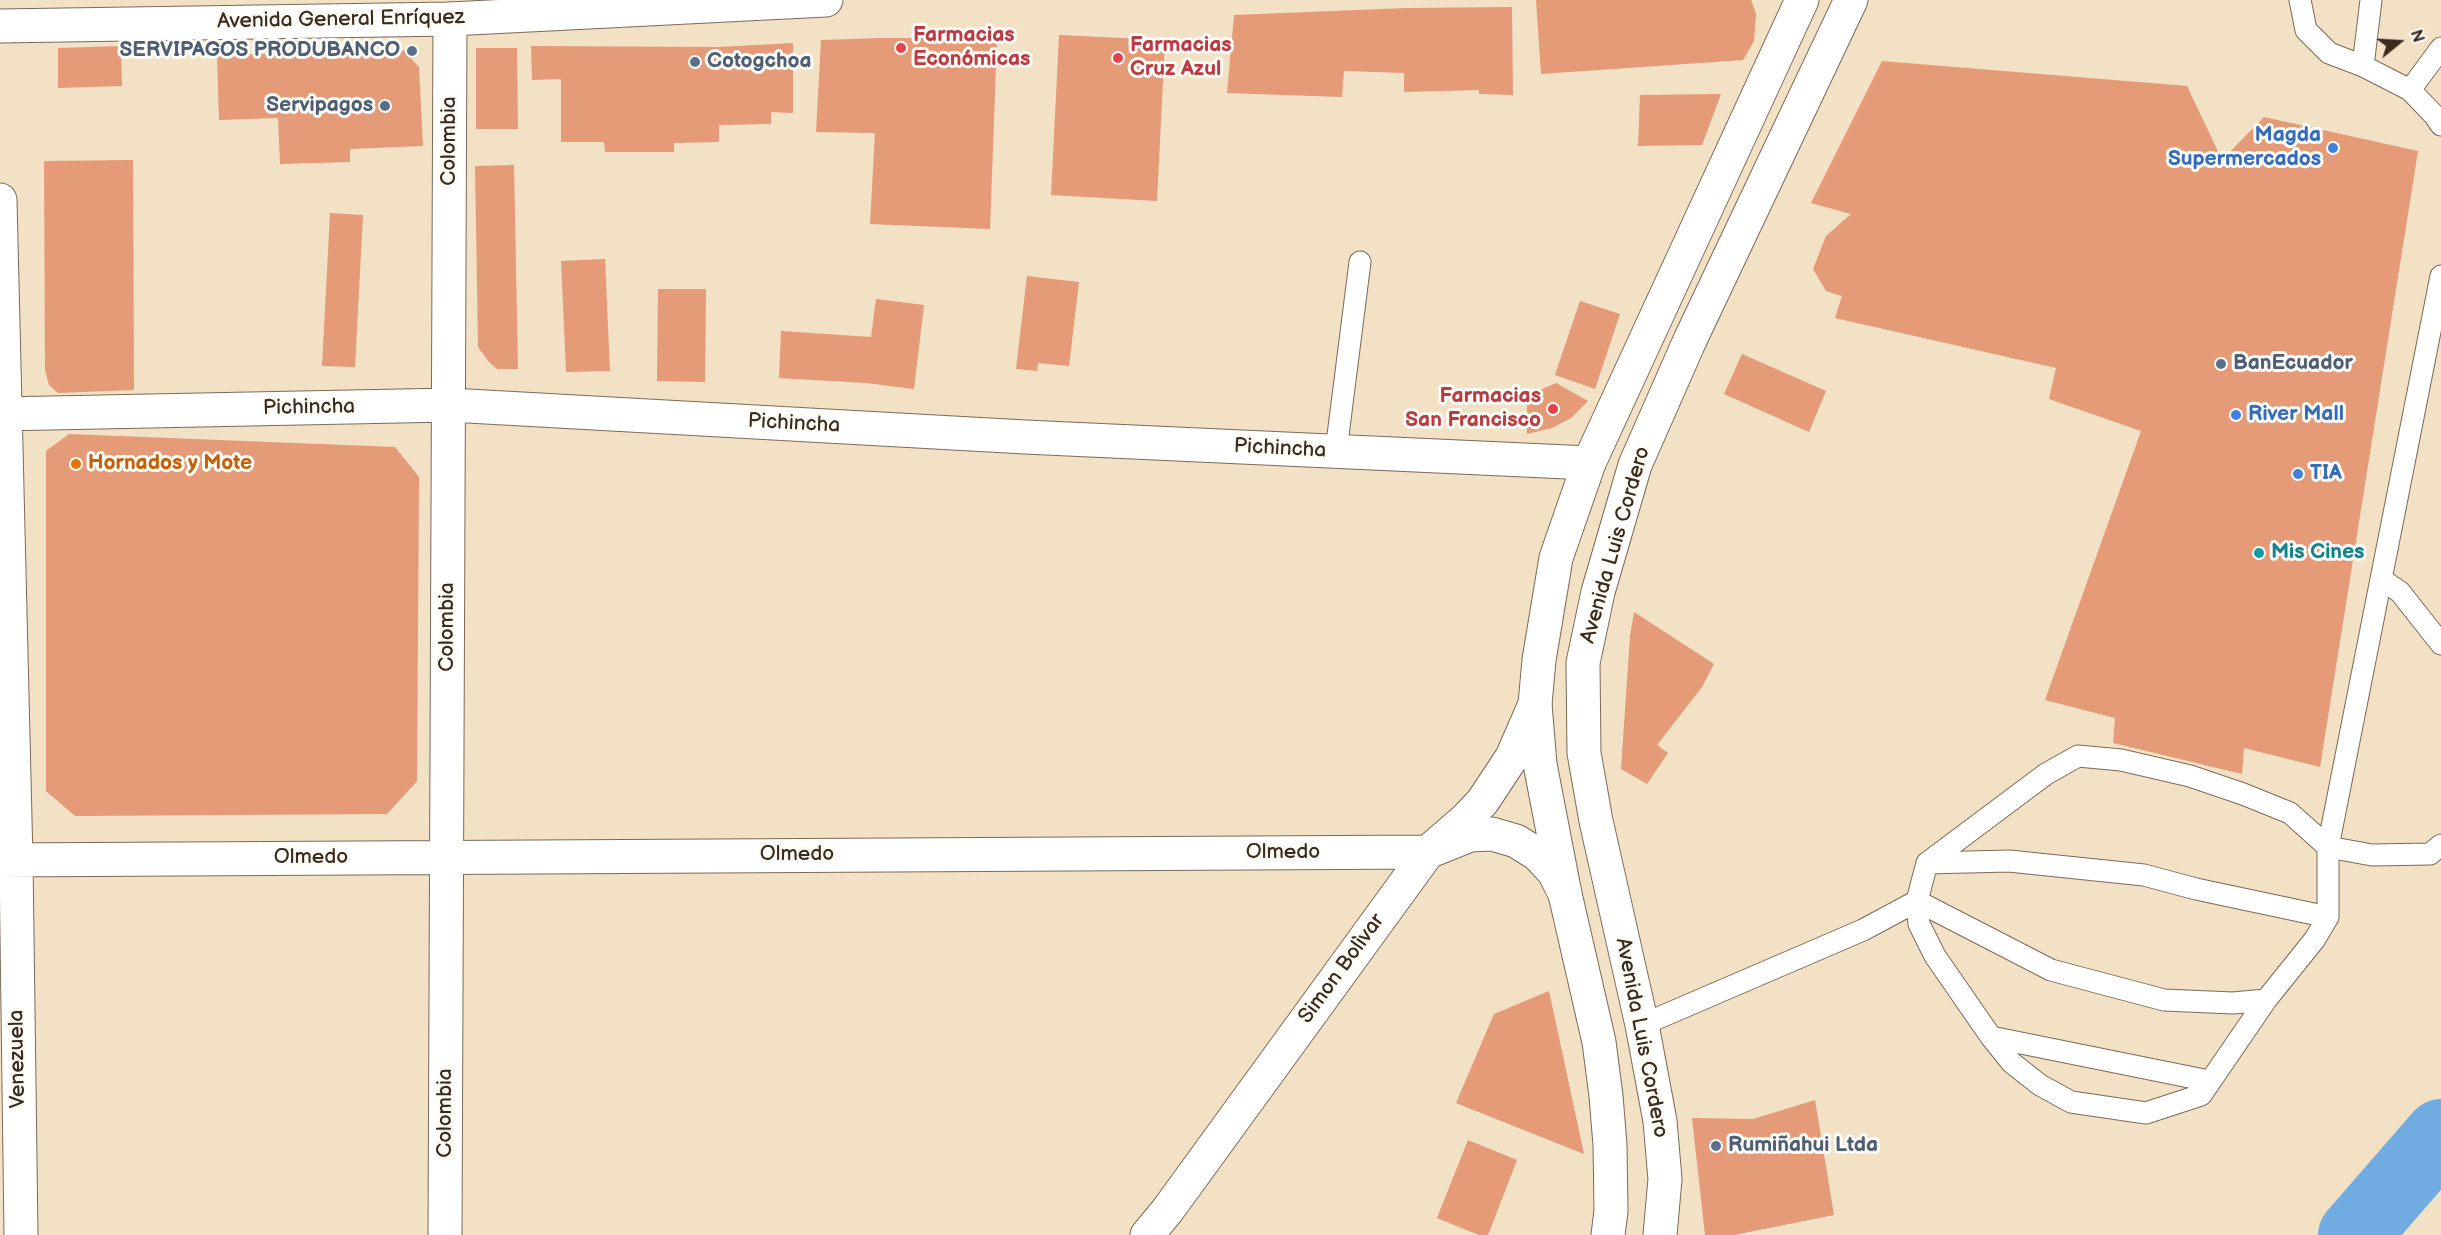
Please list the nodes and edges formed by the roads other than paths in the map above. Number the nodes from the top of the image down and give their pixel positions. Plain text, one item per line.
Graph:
1 (826, 0) edge
2 (1802, 0) edge
3 (1851, 0) edge
4 (2300, 0) edge
5 (2371, 0) edge
6 (450, 19) junction
7 (0, 26) edge
8 (2441, 48) edge
9 (2363, 66) junction
10 (2410, 90) junction
11 (2441, 125) edge
12 (0, 200) edge
13 (1360, 262) dead end
14 (2441, 276) edge
15 (450, 405) junction
16 (3, 414) edge
17 (1336, 452) junction
18 (1589, 463) junction
19 (2381, 579) junction
20 (2441, 644) edge
21 (1535, 704) junction
22 (2441, 845) edge
23 (2328, 847) junction
24 (1428, 852) junction
25 (447, 857) junction
26 (8, 860) edge
27 (1926, 863) junction
28 (1565, 894) junction
29 (1917, 901) junction
30 (2328, 917) junction
31 (2266, 1000) junction
32 (1642, 1024) junction
33 (1991, 1037) junction
34 (2209, 1081) junction
35 (21, 1235) edge
36 (445, 1235) edge
37 (1147, 1235) edge
38 (1608, 1235) edge
39 (1660, 1235) edge

1 - 6 street, Avenida General Enríquez
2 - 18 street, Avenida Luis Cordero
3 - 32 street, Avenida Luis Cordero
4 - 9 lane
5 - 9 lane
6 - 7 street, Avenida General Enríquez
6 - 15 street, Colombia
8 - 10 lane
9 - 10 lane
10 - 11 lane
12 - 16 street, Venezuela
13 - 17 lane
14 - 19 lane
15 - 16 street, Pichincha
15 - 17 street, Pichincha
15 - 25 street, Colombia
16 - 26 street, Venezuela
17 - 18 street, Pichincha
18 - 21 street, Avenida Luis Cordero
19 - 20 lane
19 - 23 lane
21 - 24 street, Simon Bolìvar
21 - 28 street, Avenida Luis Cordero
22 - 23 lane
23 - 27 lane
23 - 30 lane
24 - 25 street, Olmedo
24 - 28 street, Olmedo
24 - 37 street, Simon Bolìvar
25 - 26 street, Olmedo
25 - 36 street, Colombia
26 - 35 street, Venezuela
27 - 29 lane
27 - 30 lane
28 - 38 street, Avenida Luis Cordero
29 - 31 lane
29 - 32 lane
29 - 33 lane
30 - 31 lane
31 - 34 lane
32 - 39 street, Avenida Luis Cordero
33 - 34 lane
33 - 34 lane

